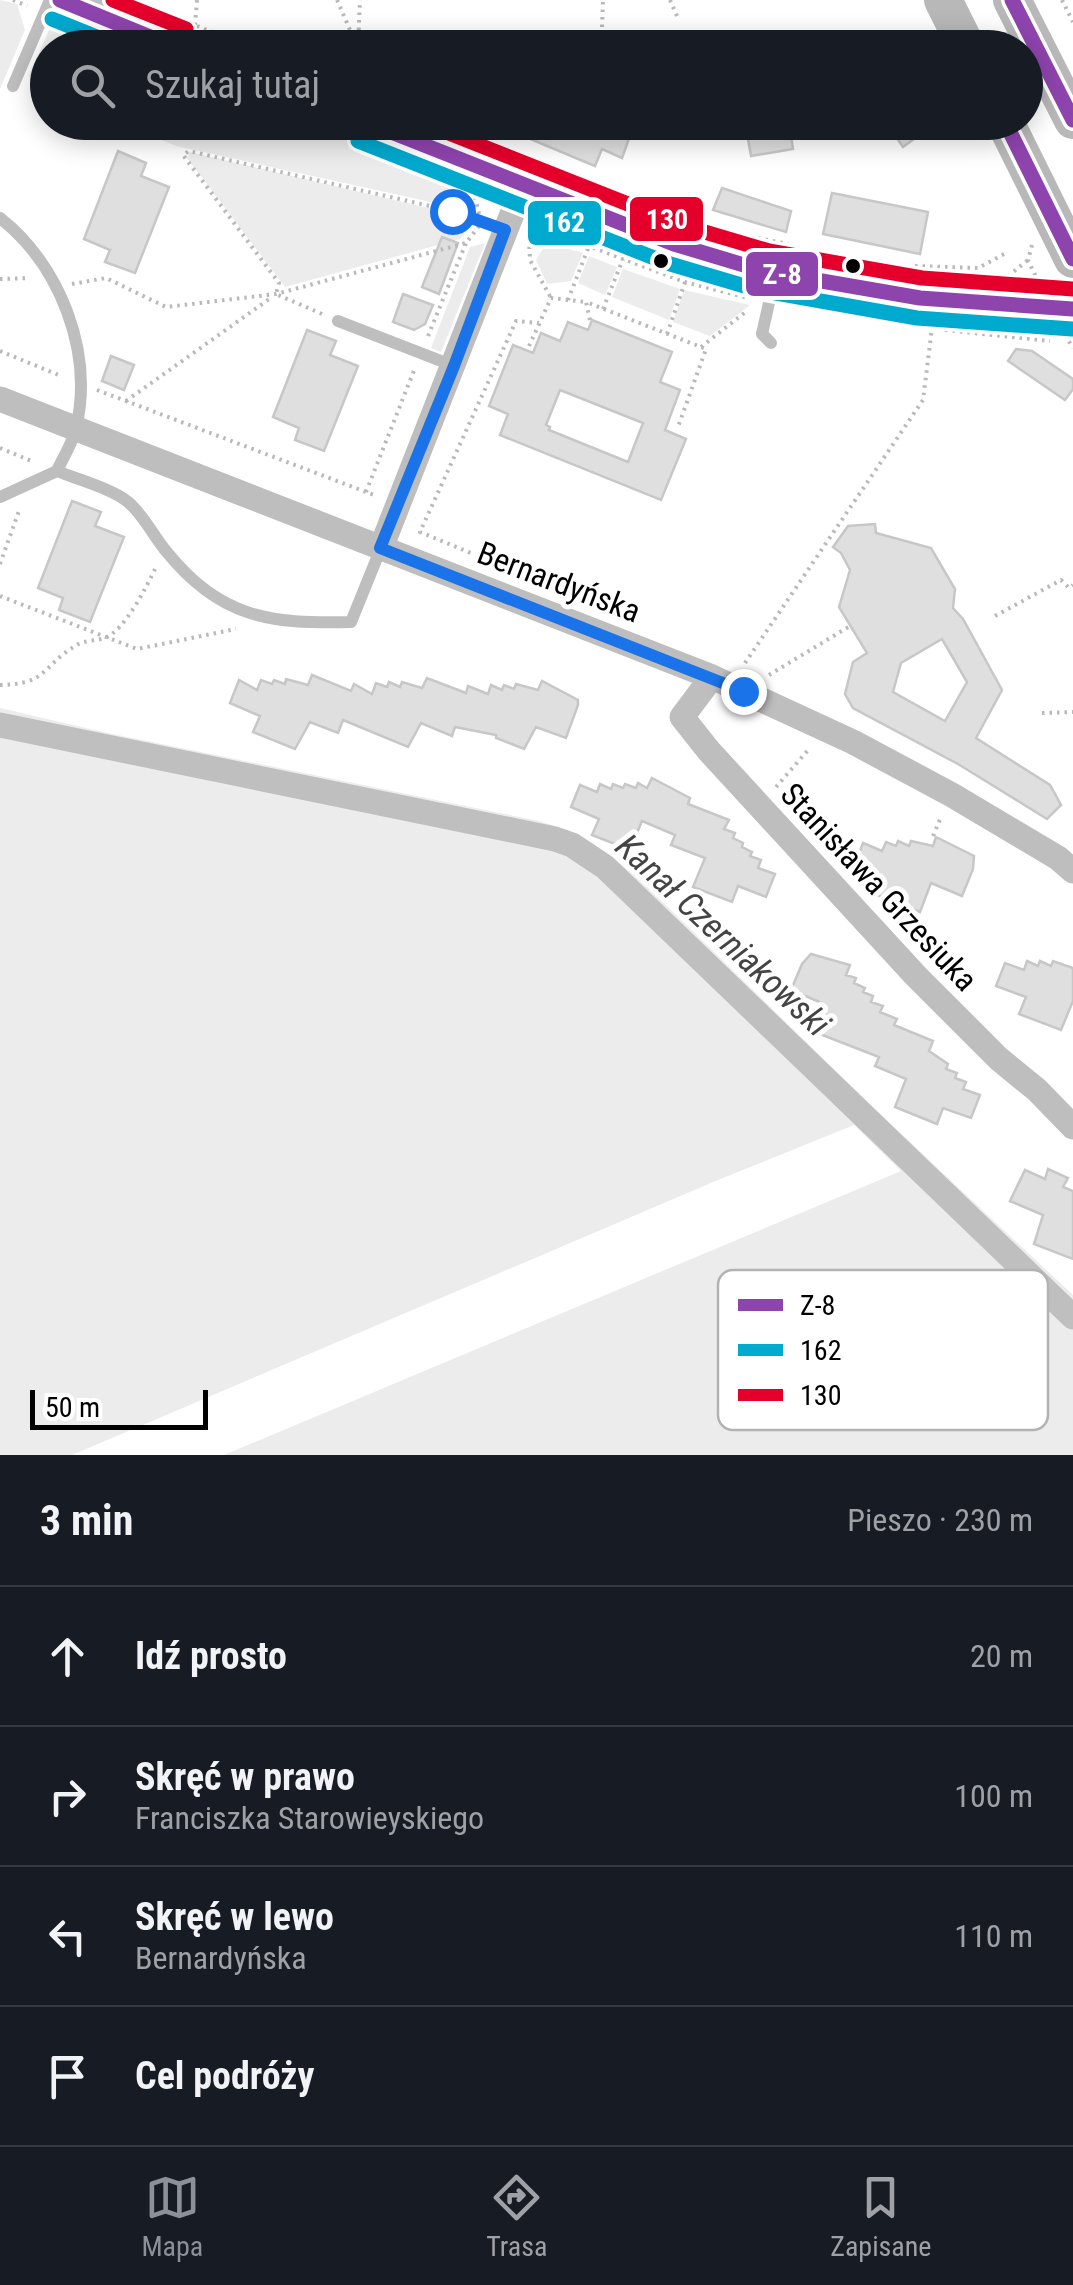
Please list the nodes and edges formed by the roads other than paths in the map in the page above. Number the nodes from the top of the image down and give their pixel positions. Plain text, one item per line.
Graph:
1 (50, 0) edge
2 (60, 0) edge
3 (943, 0) edge
4 (1012, 0) edge
5 (37, 30) edge
6 (166, 30) edge
7 (958, 30) edge
8 (1027, 30) edge
9 (30, 48) edge
10 (1043, 61) edge
11 (14, 86) dead end
12 (1073, 120) edge
13 (409, 140) edge
14 (1014, 140) edge
15 (523, 186) junction
16 (0, 218) edge
17 (1073, 259) edge
18 (775, 273) junction
19 (338, 320) road end
20 (1070, 323) edge
21 (772, 343) dead end
22 (454, 366) junction
23 (0, 399) edge
24 (76, 429) junction
25 (57, 471) junction
26 (0, 497) edge
27 (380, 548) junction
28 (728, 684) junction
29 (1073, 871) edge
30 (1073, 1127) edge

1 - 5 lane
2 - 6 street
3 - 7 main road
4 - 8 main road
9 - 11 lane
10 - 12 main road
13 - 15 street
14 - 17 main road
15 - 18 street
15 - 22 street
16 - 24 lane
18 - 20 street
18 - 21 lane
19 - 22 lane
22 - 27 street
23 - 24 street, Bernardyńska
24 - 25 lane
24 - 27 street, Bernardyńska
25 - 26 lane
25 - 27 lane
27 - 28 street, Bernardyńska
28 - 29 street, Bernardyńska
28 - 30 street, Stanisława Grzesiuka

